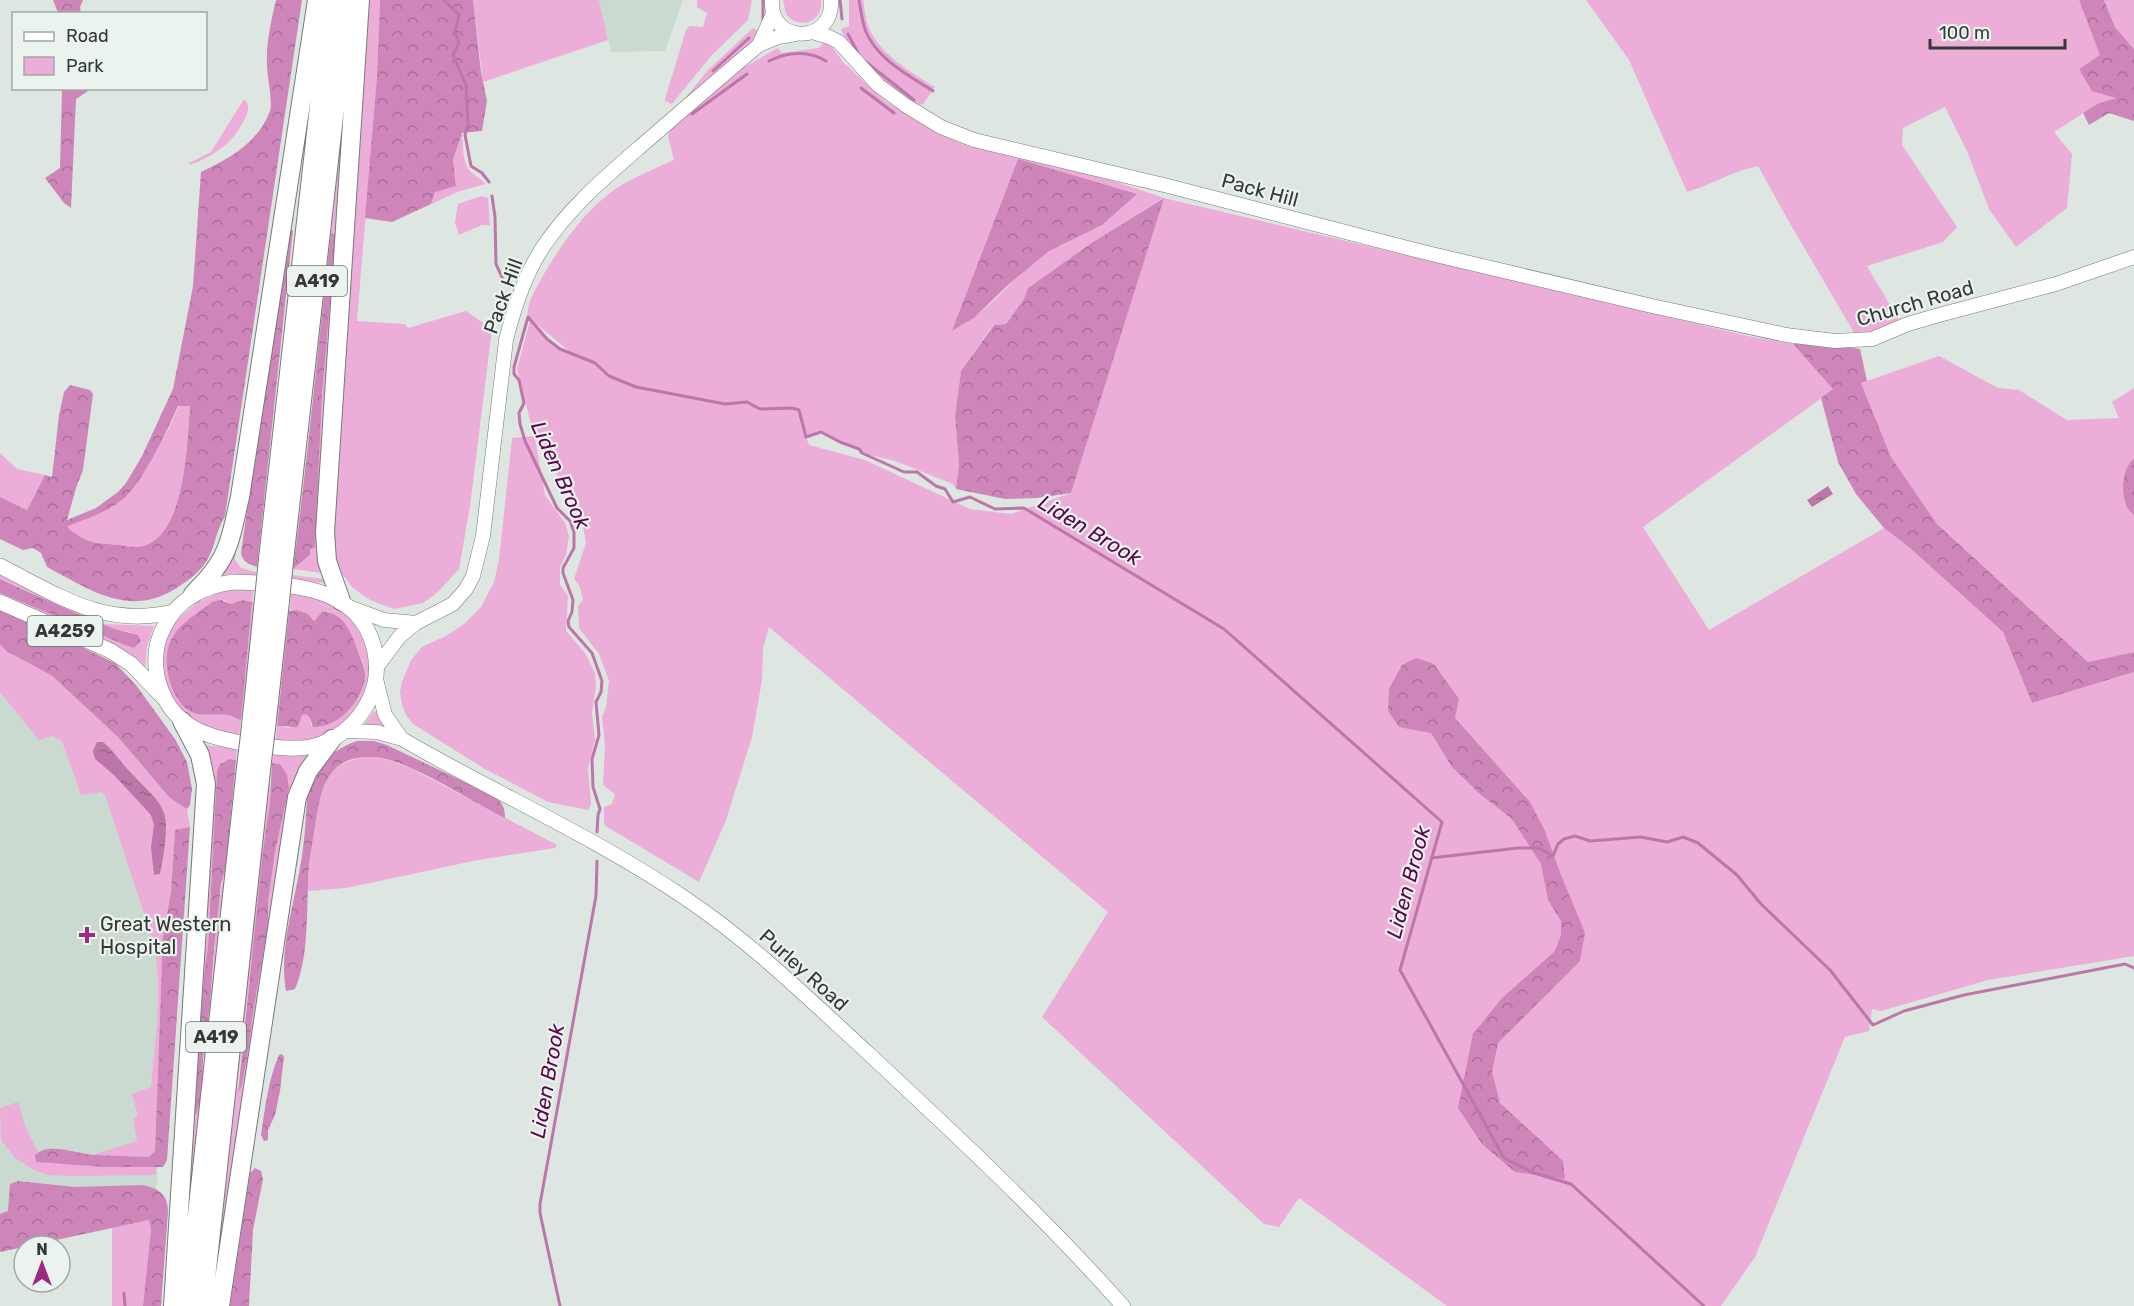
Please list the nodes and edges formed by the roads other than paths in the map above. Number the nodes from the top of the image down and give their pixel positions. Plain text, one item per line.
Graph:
1 (317, 0) edge
2 (331, 0) edge
3 (347, 0) edge
4 (360, 0) edge
5 (831, 5) edge
6 (772, 7) edge
7 (812, 32) junction
8 (796, 34) junction
9 (839, 42) junction
10 (759, 45) junction
11 (2134, 257) edge
12 (1702, 317) joint
13 (276, 560) junction
14 (0, 566) edge
15 (193, 594) junction
16 (0, 602) edge
17 (344, 604) junction
18 (173, 612) junction
19 (416, 623) junction
20 (376, 673) junction
21 (163, 697) junction
22 (182, 722) junction
23 (338, 735) junction
24 (402, 739) junction
25 (254, 769) junction
26 (173, 1306) edge
27 (187, 1306) edge
28 (203, 1306) edge
29 (220, 1306) edge
30 (1123, 1306) edge

1 - 15 highway, A419
2 - 13 highway, A419
3 - 13 highway, A419
4 - 17 highway, A419
5 - 7 street
5 - 9 street, Pack Hill
6 - 8 street
6 - 10 street, Pack Hill
7 - 8 street, Pack Hill
7 - 9 street, Pack Hill
8 - 10 street, Pack Hill
9 - 12 street, Pack Hill
10 - 19 street, Pack Hill
11 - 12 street, Church Road
13 - 25 highway, A419, bridge
14 - 18 main road, A4259
15 - 17 main road
15 - 18 main road
16 - 21 main road, A4259
17 - 19 street
17 - 20 main road
18 - 21 main road
19 - 20 street, Pack Hill
20 - 23 main road
20 - 24 street, Purley Road
21 - 22 main road
22 - 23 main road
22 - 26 highway, A419
23 - 24 street, Purley Road
23 - 29 highway, A419
24 - 30 street, Purley Road
25 - 27 highway, A419
25 - 28 highway, A419

